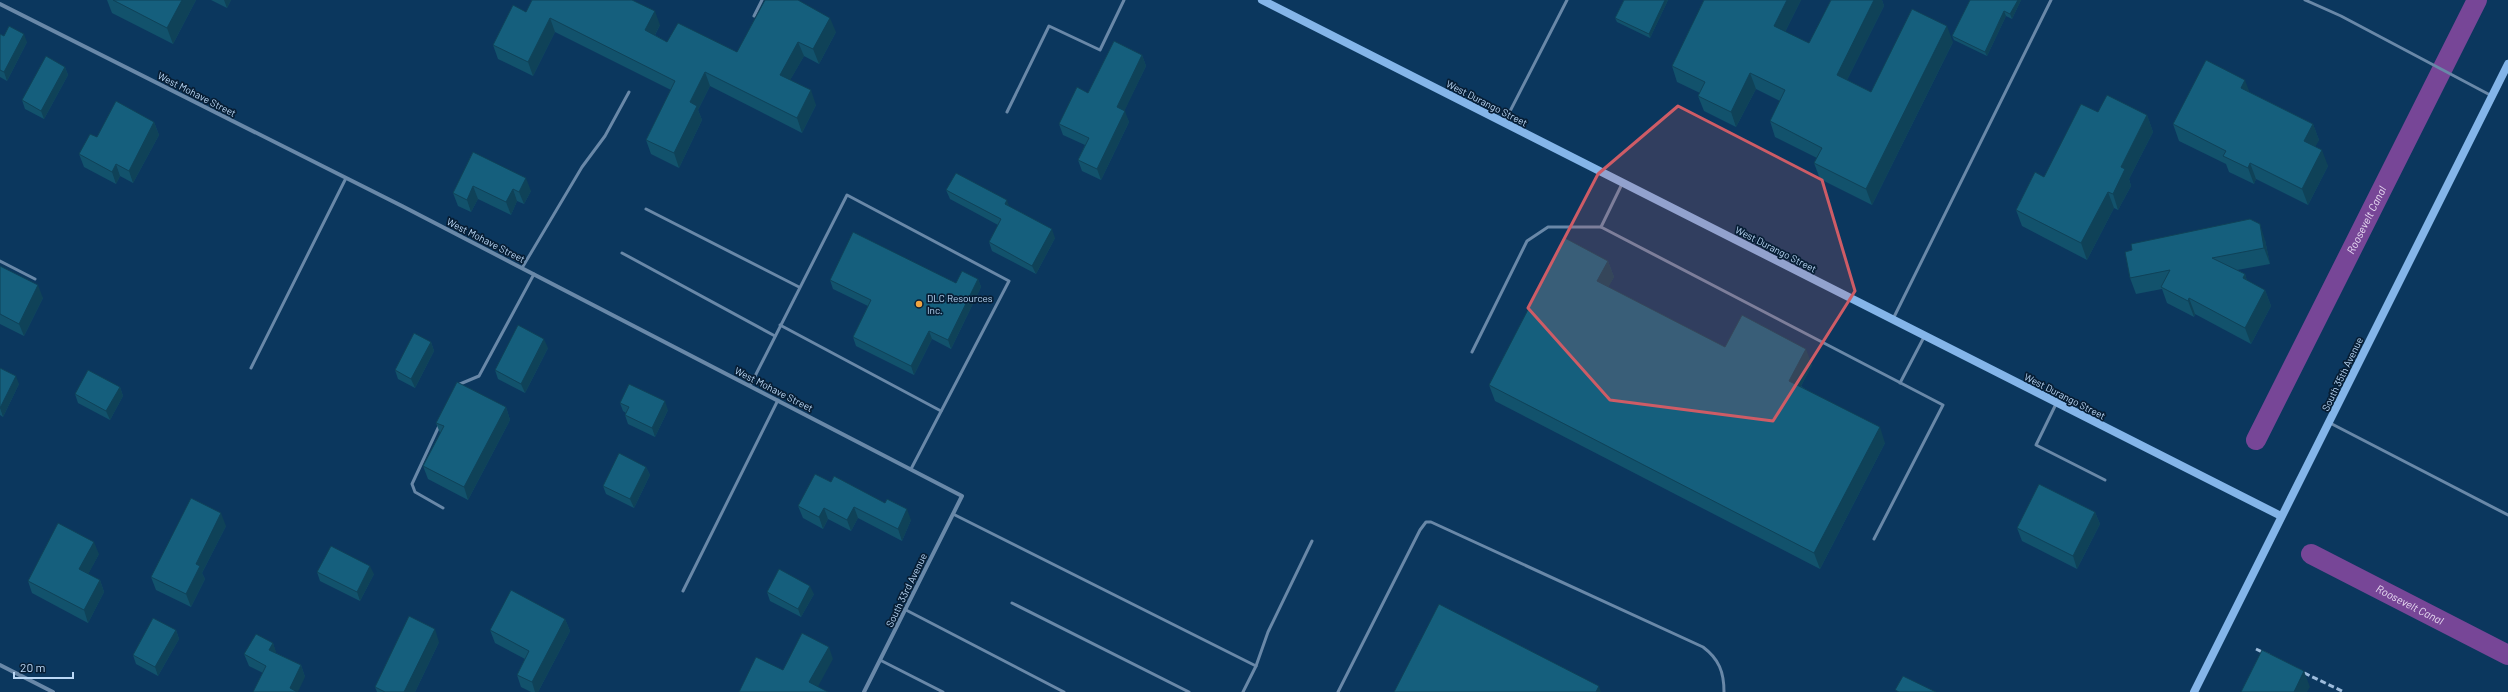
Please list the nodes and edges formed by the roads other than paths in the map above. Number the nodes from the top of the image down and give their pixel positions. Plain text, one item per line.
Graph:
1 (762, 0) edge
2 (1124, 0) edge
3 (1262, 0) edge
4 (1567, 0) edge
5 (2050, 0) edge
6 (2305, 0) edge
7 (0, 4) edge
8 (754, 16) dead end
9 (2508, 64) edge
10 (629, 92) dead end
11 (2492, 96) junction
12 (1007, 112) dead end
13 (1504, 123) junction
14 (346, 178) junction
15 (1622, 183) junction
16 (646, 209) dead end
17 (1601, 227) junction
18 (622, 253) dead end
19 (0, 262) edge
20 (522, 268) junction
21 (534, 274) junction
22 (35, 279) dead end
23 (799, 287) junction
24 (1893, 320) junction
25 (780, 325) junction
26 (775, 336) junction
27 (1925, 336) junction
28 (1472, 352) dead end
29 (251, 368) dead end
30 (1900, 383) junction
31 (750, 386) junction
32 (457, 390) edge
33 (778, 400) junction
34 (2057, 403) junction
35 (941, 411) junction
36 (442, 421) edge
37 (2329, 422) junction
38 (911, 469) junction
39 (2105, 480) dead end
40 (962, 496) joint
41 (443, 508) dead end
42 (953, 514) junction
43 (2508, 515) edge
44 (2281, 516) junction
45 (1874, 539) dead end
46 (1312, 541) dead end
47 (683, 591) dead end
48 (1012, 603) dead end
49 (906, 610) junction
50 (880, 660) junction
51 (0, 665) edge
52 (1256, 666) junction
53 (53, 692) edge
54 (864, 692) edge
55 (943, 692) edge
56 (1064, 692) edge
57 (1189, 692) edge
58 (1243, 692) edge
59 (1338, 692) edge
60 (1724, 692) edge
61 (2194, 692) edge

1 - 8 lane
2 - 12 lane
3 - 13 street, West Durango Street
4 - 13 lane
5 - 24 lane
6 - 11 lane
7 - 14 street, West Mohave Street
9 - 11 street, South 35th Avenue
10 - 20 lane
11 - 37 street, South 35th Avenue
13 - 15 street, West Durango Street
14 - 20 street, West Mohave Street
14 - 29 lane
15 - 17 lane
15 - 24 street, West Durango Street
16 - 23 lane
17 - 28 lane
17 - 30 lane
18 - 26 lane
19 - 22 lane
20 - 21 street, West Mohave Street
21 - 31 street, West Mohave Street
21 - 32 lane
23 - 25 lane
23 - 35 lane
24 - 27 street, West Durango Street
25 - 26 lane
25 - 35 lane
26 - 31 lane
27 - 30 lane
27 - 34 street, West Durango Street
30 - 45 lane
31 - 33 street, West Mohave Street
33 - 38 street, West Mohave Street
33 - 47 lane
34 - 39 lane
34 - 44 street, West Durango Street
35 - 38 lane
36 - 41 lane
37 - 43 lane
37 - 44 street, South 35th Avenue
38 - 40 street, West Mohave Street
40 - 42 street, South 33rd Avenue
42 - 49 street, South 33rd Avenue
42 - 52 lane
44 - 61 street, South 35th Avenue
46 - 52 lane
48 - 57 lane
49 - 50 street, South 33rd Avenue
49 - 56 lane
50 - 54 street, South 33rd Avenue
50 - 55 lane
51 - 53 street
52 - 58 lane
59 - 60 lane

